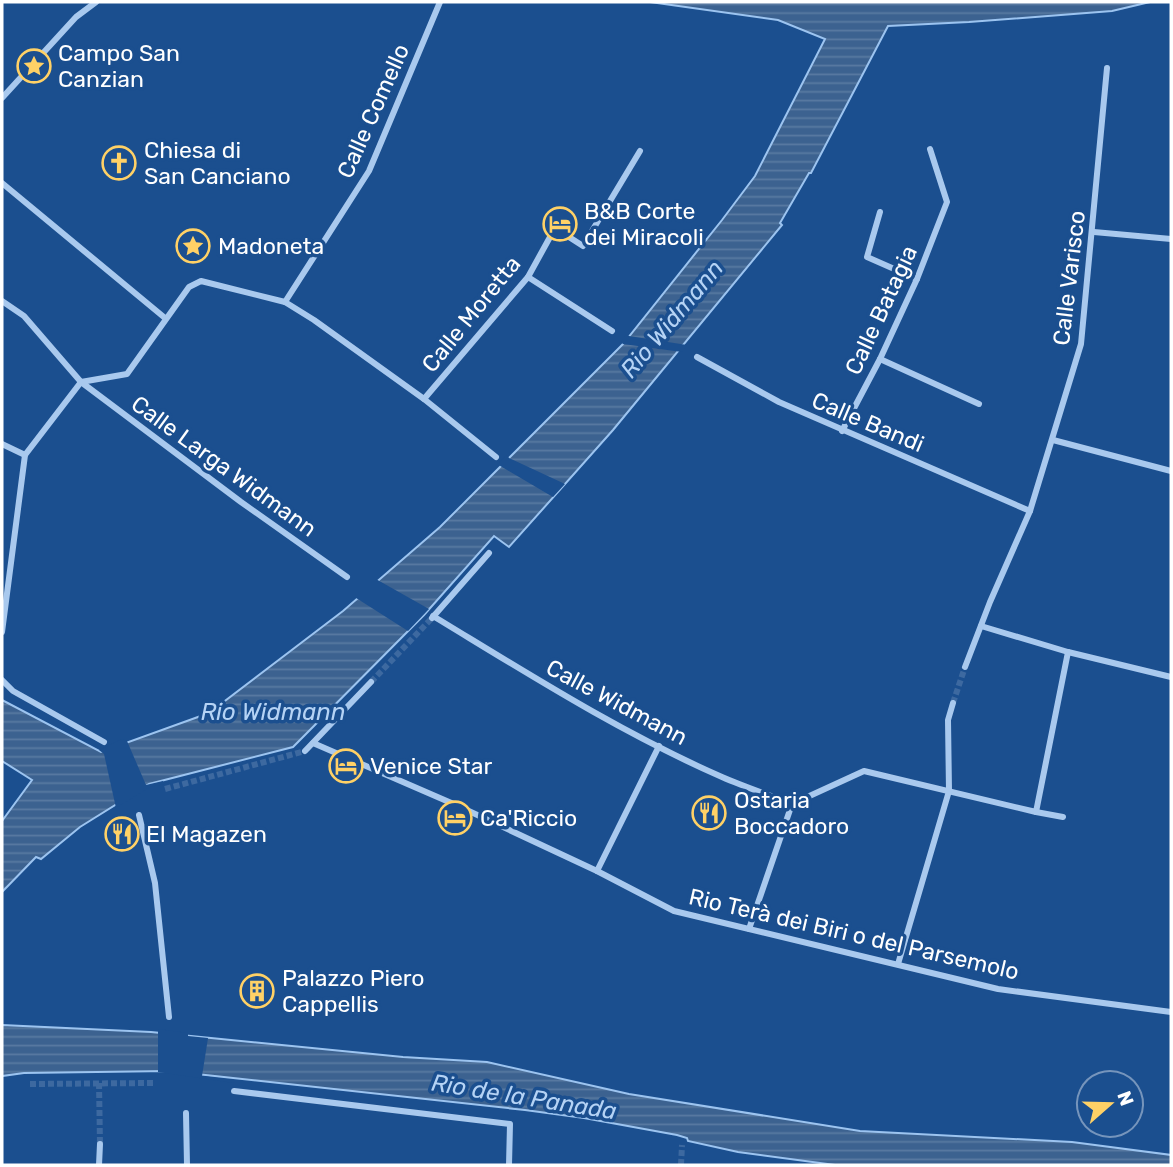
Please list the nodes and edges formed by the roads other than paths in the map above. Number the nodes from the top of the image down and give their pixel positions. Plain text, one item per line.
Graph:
1 (96, 2) edge
2 (440, 2) edge
3 (1107, 68) dead end
4 (2, 98) edge
5 (930, 149) dead end
6 (640, 151) dead end
7 (2, 183) edge
8 (880, 212) dead end
9 (1094, 232) junction
10 (1171, 239) edge
11 (528, 277) junction
12 (917, 279) junction
13 (2, 300) edge
14 (285, 302) junction
15 (165, 317) junction
16 (612, 331) dead end
17 (697, 357) dead end
18 (880, 359) junction
19 (81, 382) junction
20 (424, 399) junction
21 (979, 404) dead end
22 (842, 431) junction
23 (1053, 440) junction
24 (2, 444) edge
25 (24, 455) junction
26 (496, 457) dead end
27 (1171, 471) edge
28 (1030, 511) junction
29 (489, 553) dead end
30 (347, 577) dead end
31 (981, 626) junction
32 (2, 632) edge
33 (1068, 652) junction
34 (965, 667) tunnel mouth
35 (1171, 677) edge
36 (2, 680) edge
37 (371, 682) tunnel mouth
38 (953, 703) tunnel mouth
39 (104, 742) dead end
40 (313, 743) junction
41 (659, 746) junction
42 (305, 751) tunnel mouth
43 (949, 791) junction
44 (792, 804) junction
45 (1036, 812) junction
46 (139, 815) dead end
47 (1063, 817) dead end
48 (597, 871) junction
49 (749, 929) junction
50 (898, 964) junction
51 (1171, 1012) edge
52 (169, 1017) dead end
53 (234, 1091) dead end
54 (186, 1113) dead end
55 (100, 1144) tunnel mouth
56 (99, 1165) edge
57 (187, 1165) edge
58 (509, 1165) edge

1 - 4 street
2 - 14 street, Calle Comello
3 - 9 street, Calle Varisco
5 - 12 street, Calle Batagia
6 - 11 street, Calle Moretta
7 - 15 street
8 - 12 street
9 - 10 street
9 - 23 street, Calle Varisco
11 - 16 street
11 - 20 street, Calle Moretta
12 - 18 street, Calle Batagia
13 - 19 street, Calle Larga Widmann
14 - 15 street
14 - 20 street
15 - 19 street
17 - 22 street, Calle Bandi
18 - 21 street
18 - 22 street, Calle Batagia
19 - 25 street
19 - 30 street, Calle Larga Widmann
20 - 26 street
22 - 28 street, Calle Bandi
23 - 27 street
23 - 28 street, Calle Varisco
24 - 25 street
25 - 32 street
28 - 31 street, Calle Varisco
29 - 41 street, Calle Widmann
31 - 33 street
31 - 34 street, Calle Varisco
33 - 35 street
33 - 45 street
36 - 39 street
37 - 40 street
38 - 43 street
40 - 42 street
40 - 48 street, Rio Terà dei Biri o del Parsemolo
41 - 44 street, Calle Widmann
41 - 48 street
43 - 44 street
43 - 45 street
43 - 50 street
44 - 49 street
45 - 47 street
46 - 52 street
48 - 49 street, Rio Terà dei Biri o del Parsemolo
49 - 50 street, Rio Terà dei Biri o del Parsemolo
50 - 51 street, Rio Terà dei Biri o del Parsemolo
53 - 58 street
54 - 57 street
55 - 56 street

